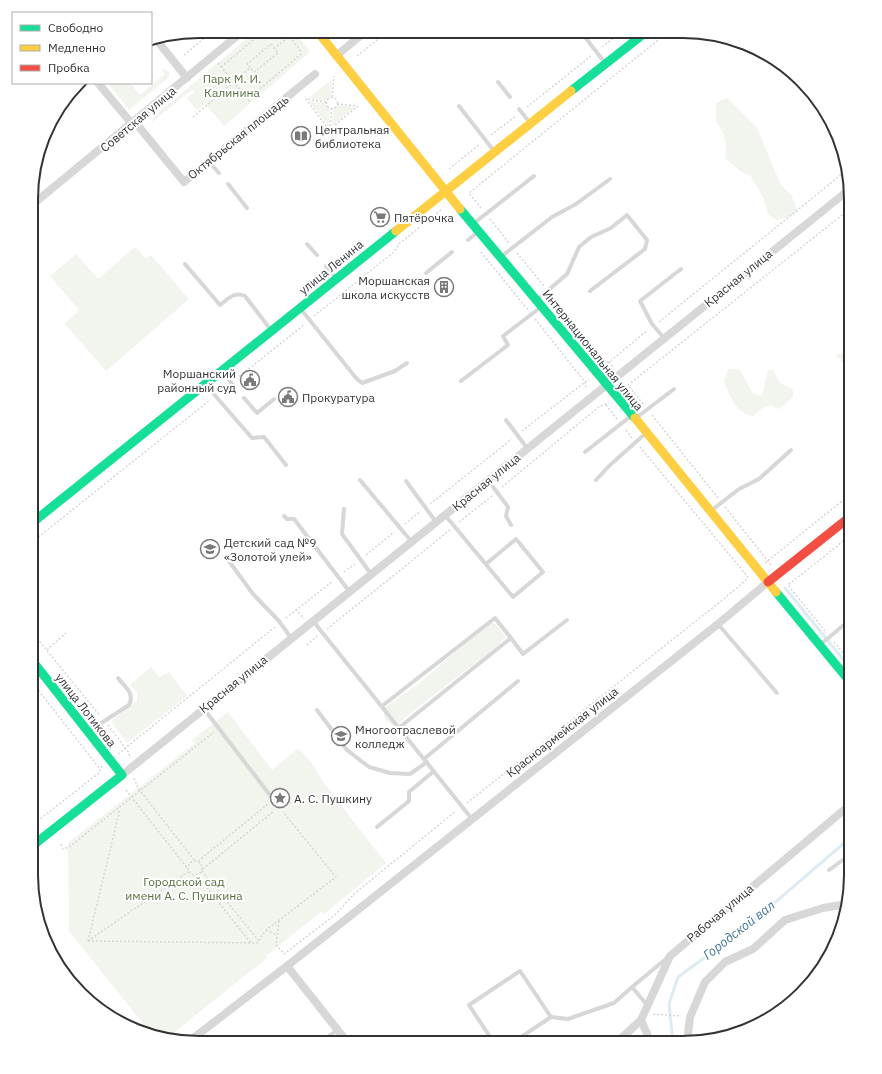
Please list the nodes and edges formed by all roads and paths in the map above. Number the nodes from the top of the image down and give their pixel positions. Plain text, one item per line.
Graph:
1 (205, 38) edge
2 (235, 38) edge
3 (256, 38) edge
4 (287, 38) edge
5 (291, 38) edge
6 (322, 38) edge
7 (358, 38) edge
8 (380, 38) edge
9 (586, 38) edge
10 (613, 38) edge
11 (638, 38) edge
12 (661, 38) edge
13 (159, 43) edge
14 (274, 49) junction
15 (184, 55) dead end
16 (336, 56) junction
17 (357, 56) dead end
18 (218, 63) dead end
19 (606, 64) junction
20 (221, 67) junction
21 (250, 68) junction
22 (315, 74) dead end
23 (334, 76) dead end
24 (187, 78) junction
25 (234, 82) junction
26 (498, 82) dead end
27 (99, 84) edge
28 (332, 97) junction
29 (510, 97) dead end
30 (248, 99) junction
31 (326, 102) junction
32 (251, 103) dead end
33 (337, 104) junction
34 (459, 106) dead end
35 (332, 108) junction
36 (521, 110) joint
37 (517, 115) dead end
38 (193, 117) dead end
39 (133, 123) junction
40 (530, 124) junction
41 (329, 130) junction
42 (486, 140) junction
43 (495, 152) junction
44 (209, 162) junction
45 (449, 169) dead end
46 (219, 173) dead end
47 (842, 174) edge
48 (534, 176) dead end
49 (610, 179) dead end
50 (228, 184) dead end
51 (445, 191) junction
52 (844, 194) edge
53 (38, 200) edge
54 (247, 208) dead end
55 (442, 209) dead end
56 (483, 211) dead end
57 (844, 214) edge
58 (488, 217) dead end
59 (473, 224) junction
60 (479, 231) junction
61 (468, 240) dead end
62 (307, 244) dead end
63 (512, 247) junction
64 (480, 250) dead end
65 (452, 252) dead end
66 (317, 255) dead end
67 (500, 257) junction
68 (185, 264) dead end
69 (326, 266) dead end
70 (681, 269) dead end
71 (426, 272) dead end
72 (336, 278) junction
73 (590, 291) dead end
74 (539, 303) junction
75 (300, 308) junction
76 (309, 320) junction
77 (654, 326) junction
78 (271, 330) junction
79 (664, 338) junction
80 (407, 363) dead end
81 (222, 370) junction
82 (461, 381) dead end
83 (584, 382) junction
84 (205, 384) junction
85 (233, 384) joint
86 (606, 384) junction
87 (584, 387) dead end
88 (674, 389) dead end
89 (215, 396) junction
90 (244, 398) dead end
91 (274, 399) dead end
92 (606, 405) dead end
93 (646, 408) dead end
94 (651, 414) dead end
95 (633, 418) junction
96 (506, 420) dead end
97 (621, 424) junction
98 (646, 433) junction
99 (635, 442) junction
100 (527, 448) junction
101 (791, 450) dead end
102 (585, 452) dead end
103 (286, 465) dead end
104 (360, 480) dead end
105 (488, 480) junction
106 (596, 480) dead end
107 (406, 481) dead end
108 (844, 500) edge
109 (721, 503) junction
110 (428, 505) dead end
111 (344, 509) dead end
112 (423, 510) dead end
113 (710, 511) junction
114 (445, 514) junction
115 (284, 516) dead end
116 (38, 518) edge
117 (436, 522) junction
118 (844, 522) edge
119 (511, 526) dead end
120 (400, 528) junction
121 (38, 537) edge
122 (411, 541) junction
123 (844, 541) edge
124 (226, 557) dead end
125 (360, 560) junction
126 (486, 564) junction
127 (342, 573) dead end
128 (371, 574) junction
129 (337, 578) dead end
130 (768, 582) junction
131 (349, 591) junction
132 (312, 620) junction
133 (567, 620) dead end
134 (280, 623) junction
135 (718, 624) junction
136 (844, 625) edge
137 (66, 633) dead end
138 (829, 637) junction
139 (291, 638) junction
140 (511, 638) junction
141 (38, 640) edge
142 (819, 645) junction
143 (46, 650) junction
144 (844, 655) edge
145 (38, 667) edge
146 (844, 675) edge
147 (118, 678) dead end
148 (518, 682) dead end
149 (38, 690) edge
150 (777, 693) dead end
151 (382, 706) junction
152 (204, 708) junction
153 (317, 710) dead end
154 (104, 721) junction
155 (400, 727) junction
156 (219, 728) junction
157 (88, 732) junction
158 (126, 748) junction
159 (426, 760) junction
160 (132, 767) junction
161 (434, 771) junction
162 (122, 775) junction
163 (126, 790) dead end
164 (141, 792) junction
165 (133, 798) junction
166 (274, 800) junction
167 (462, 806) junction
168 (279, 807) junction
169 (120, 808) junction
170 (844, 810) edge
171 (472, 819) junction
172 (38, 821) edge
173 (377, 827) dead end
174 (38, 841) edge
175 (61, 844) dead end
176 (844, 859) edge
177 (196, 861) junction
178 (189, 870) junction
179 (202, 870) junction
180 (829, 870) dead end
181 (197, 875) junction
182 (841, 905) edge
183 (279, 921) junction
184 (266, 930) junction
185 (277, 935) junction
186 (88, 941) junction
187 (260, 941) junction
188 (251, 943) junction
189 (670, 956) junction
190 (287, 966) junction
191 (632, 987) junction
192 (647, 1005) junction
193 (661, 1015) dead end
194 (677, 1016) dead end
195 (551, 1017) junction
196 (641, 1020) junction
197 (337, 1030) junction
198 (195, 1036) edge
199 (329, 1036) edge
200 (342, 1036) edge
201 (489, 1036) edge
202 (522, 1036) edge
203 (624, 1036) edge
204 (648, 1036) edge
205 (688, 1036) edge

1 - 15 path
2 - 24 street, Советская улица
3 - 20 path
4 - 14 path
5 - 30 path
6 - 16 main road, Интернациональная улица
7 - 16 street
8 - 17 path
9 - 19 lane
10 - 36 path
11 - 19 main road, улица Ленина
12 - 56 path
13 - 24 street
14 - 21 path
14 - 21 path
16 - 51 main road, Интернациональная улица
18 - 20 path
19 - 40 main road, улица Ленина
20 - 25 path
21 - 25 path
22 - 44 street, Октябрьская площадь
23 - 28 path
24 - 39 street, Советская улица
25 - 30 path
25 - 38 path
26 - 29 lane
27 - 39 street, Октябрьская площадь
28 - 31 path
28 - 33 path
30 - 32 path
31 - 35 path
31 - 41 path
33 - 35 path
33 - 41 path
34 - 42 lane
35 - 41 path
36 - 40 lane
37 - 42 path
39 - 44 street, Октябрьская площадь
39 - 53 street, Советская улица
40 - 43 main road, улица Ленина
42 - 43 lane
42 - 45 path
43 - 51 main road, улица Ленина
44 - 46 lane
47 - 77 path
48 - 59 lane
49 - 63 lane
50 - 54 lane
51 - 59 main road, Интернациональная улица
51 - 72 main road, улица Ленина
52 - 79 street, Красная улица
55 - 76 path
57 - 93 path
58 - 63 path
59 - 60 main road, Интернациональная улица
60 - 61 lane
60 - 67 main road, Интернациональная улица
62 - 66 lane
63 - 67 lane
63 - 77 path
64 - 83 path
65 - 71 lane
67 - 74 main road, Интернациональная улица
68 - 78 lane
69 - 72 lane
70 - 77 lane
72 - 75 main road, улица Ленина
73 - 74 lane
74 - 82 lane
74 - 86 main road, Интернациональная улица
75 - 76 lane
75 - 78 main road, улица Ленина
76 - 80 lane
76 - 85 path
77 - 79 lane
78 - 81 main road, улица Ленина
79 - 86 street, Красная улица
81 - 84 main road, улица Ленина
81 - 85 lane
83 - 87 path
83 - 110 path
84 - 89 lane
84 - 116 main road, улица Ленина
86 - 95 main road, Интернациональная улица
86 - 100 street, Красная улица
88 - 95 lane
89 - 103 lane
89 - 121 path
90 - 91 lane
92 - 97 path
94 - 109 path
95 - 97 lane
95 - 98 main road, Интернациональная улица
96 - 100 lane
97 - 99 path
97 - 102 lane
98 - 99 lane
98 - 113 main road, Интернациональная улица
99 - 106 lane
99 - 167 path
100 - 105 street, Красная улица
101 - 109 lane
104 - 120 lane
105 - 114 street, Красная улица
105 - 119 lane
107 - 117 lane
108 - 109 path
109 - 113 lane
111 - 125 lane
112 - 120 path
113 - 130 main road, Интернациональная улица
114 - 117 street, Красная улица
114 - 126 lane
115 - 131 lane
117 - 122 street, Красная улица
118 - 130 main road, Красноармейская улица
120 - 122 lane
120 - 125 path
122 - 128 street, Красная улица
123 - 138 path
124 - 134 lane
125 - 127 path
125 - 128 lane
126 - 126 lane
128 - 131 street, Красная улица
129 - 134 path
130 - 135 street, Красноармейская улица
130 - 142 main road, Интернациональная улица
131 - 132 street, Красная улица
132 - 139 street, Красная улица
132 - 151 lane
133 - 140 lane
134 - 139 lane
134 - 158 path
135 - 150 lane
135 - 171 street, Красноармейская улица
136 - 138 lane
137 - 143 path
138 - 142 lane
138 - 144 path
139 - 152 street, Красная улица
140 - 151 lane
140 - 155 lane
141 - 143 path
142 - 146 main road, Интернациональная улица
143 - 154 path
145 - 157 main road, улица Лотикова
147 - 154 lane
148 - 159 lane
149 - 172 path
151 - 155 lane
152 - 156 lane
152 - 160 street, Красная улица
153 - 159 lane
154 - 157 lane
154 - 158 path
155 - 159 lane
156 - 164 path
156 - 166 lane
157 - 162 main road, улица Лотикова
158 - 160 path
159 - 161 lane
160 - 162 street, Красная улица
160 - 164 path
161 - 167 lane
161 - 173 lane
162 - 174 main road
163 - 165 path
164 - 165 path
164 - 177 path
165 - 169 path
165 - 178 path
166 - 168 lane
166 - 177 path
167 - 171 lane
167 - 185 path
168 - 179 path
168 - 183 path
169 - 175 path
169 - 186 path
170 - 189 street, Рабочая улица
171 - 190 street, Красноармейская улица
176 - 180 lane
177 - 178 path
177 - 179 path
178 - 181 path
178 - 186 path
179 - 181 path
179 - 187 path
181 - 188 path
182 - 205 street
183 - 184 path
183 - 185 path
184 - 185 path
184 - 187 path
186 - 188 path
187 - 188 path
189 - 191 lane
189 - 192 street, Рабочая улица
190 - 197 street
190 - 198 street, Красноармейская улица
191 - 192 lane
191 - 195 lane
192 - 196 street, Рабочая улица
193 - 194 path
195 - 201 lane
195 - 202 lane
196 - 203 street, Рабочая улица
196 - 204 street
197 - 199 lane
197 - 200 street

